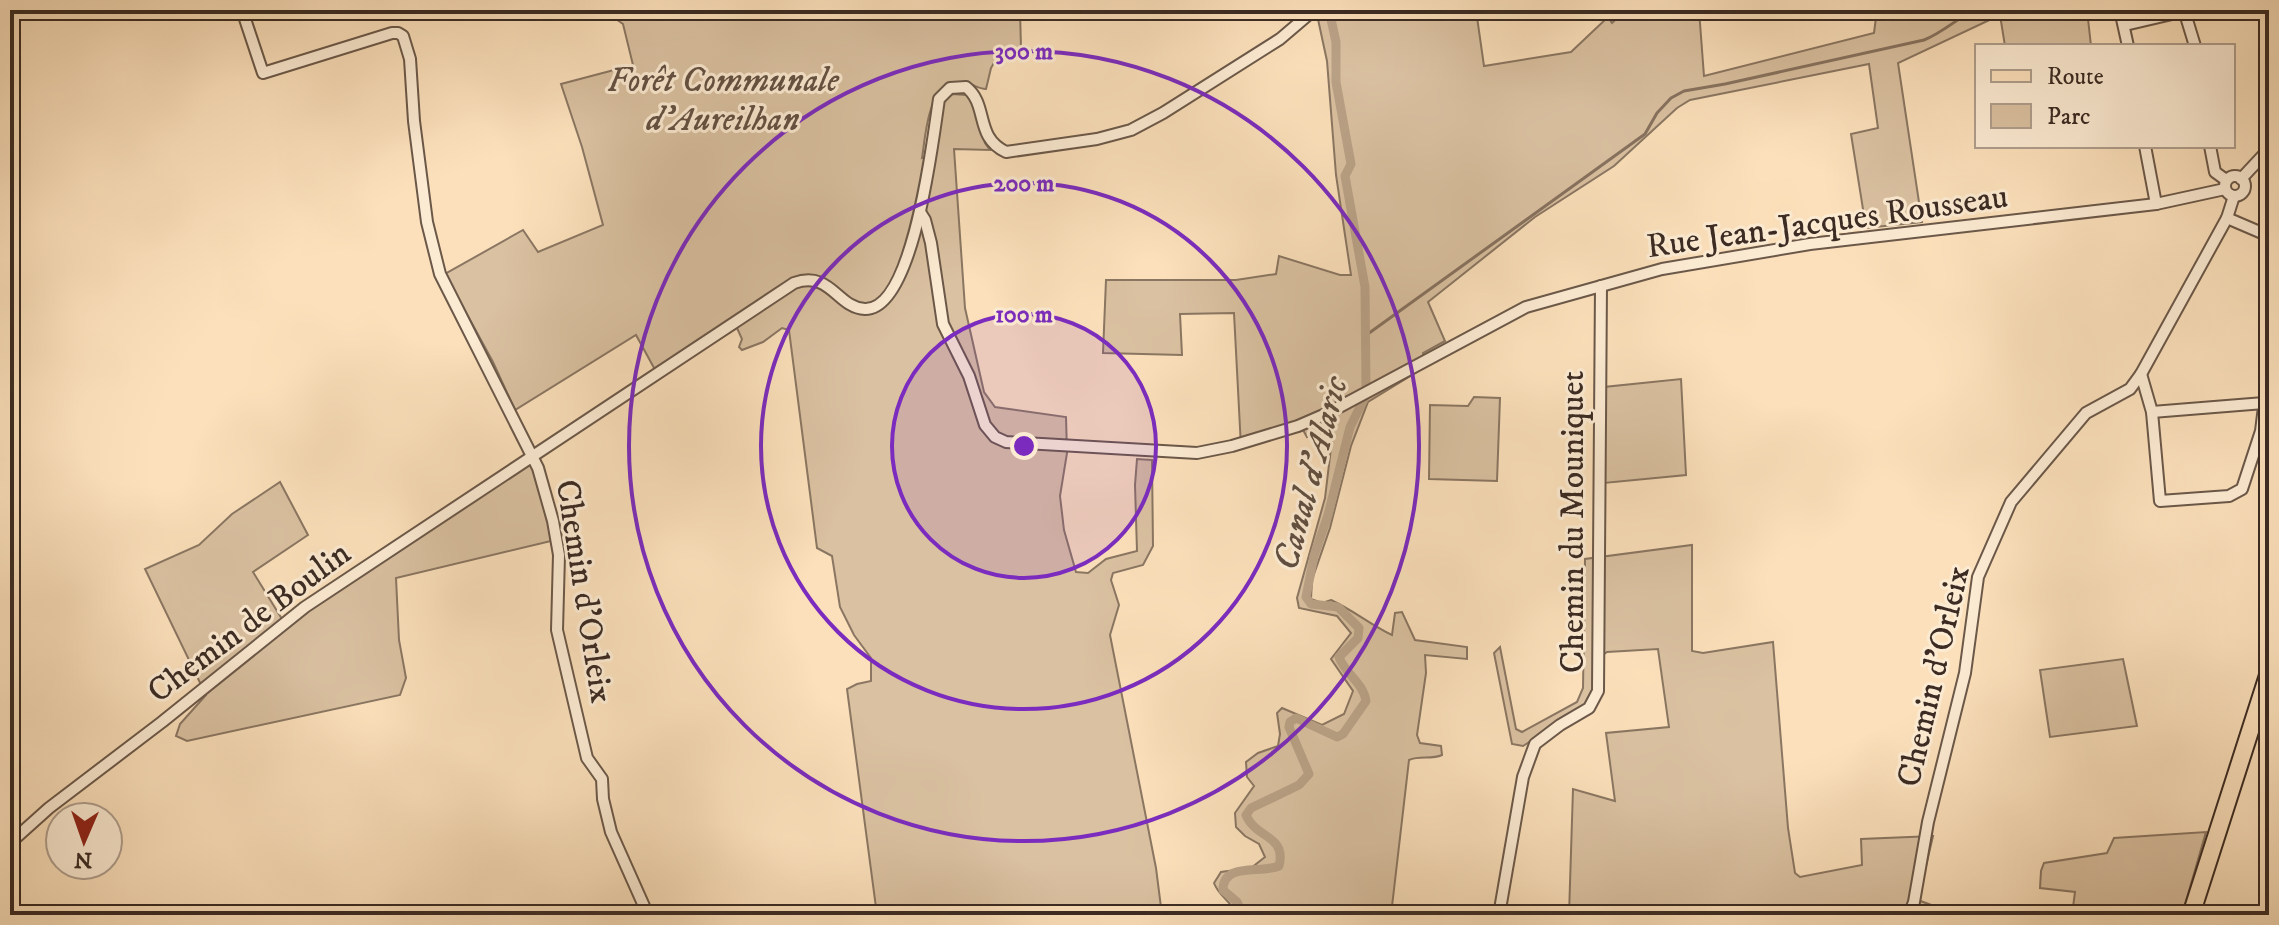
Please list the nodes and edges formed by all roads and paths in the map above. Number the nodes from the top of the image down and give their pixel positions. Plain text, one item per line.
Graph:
1 (242, 10) edge
2 (1314, 10) edge
3 (2120, 10) edge
4 (2184, 10) edge
5 (2267, 10) edge
6 (2269, 16) edge
7 (2125, 25) junction
8 (2128, 44) edge
9 (2194, 44) edge
10 (2145, 148) edge
11 (2210, 148) edge
12 (2269, 149) edge
13 (2241, 179) junction
14 (2228, 188) junction
15 (2156, 204) junction
16 (920, 212) junction
17 (2227, 218) junction
18 (2269, 236) edge
19 (1601, 286) junction
20 (2269, 365) edge
21 (2141, 374) junction
22 (2264, 403) junction
23 (2152, 412) junction
24 (531, 456) junction
25 (2269, 672) edge
26 (2265, 697) edge
27 (10, 843) edge
28 (648, 915) edge
29 (1499, 915) edge
30 (1909, 915) edge
31 (2191, 915) edge

1 - 24 street, Chemin d'Orleix
2 - 16 street
3 - 7 street
4 - 7 street
4 - 9 street
5 - 6 street
7 - 8 street
10 - 15 street
11 - 14 street
12 - 13 street
13 - 14 street, Rue Jean-Jacques Rousseau
13 - 14 street, Chemin d'Orleix
14 - 15 street, Rue Jean-Jacques Rousseau
14 - 17 street, Chemin d'Orleix
15 - 19 street, Rue Jean-Jacques Rousseau
16 - 19 street, Rue Jean-Jacques Rousseau
16 - 24 street, Chemin de Boulin
17 - 18 street
17 - 21 street, Chemin d'Orleix
19 - 29 street, Chemin du Mouniquet
20 - 22 street
21 - 23 street
21 - 30 street, Chemin d'Orleix
22 - 23 street
22 - 23 street
24 - 27 street, Chemin de Boulin
24 - 28 street, Chemin d'Orleix
25 - 26 main road
26 - 31 main road

